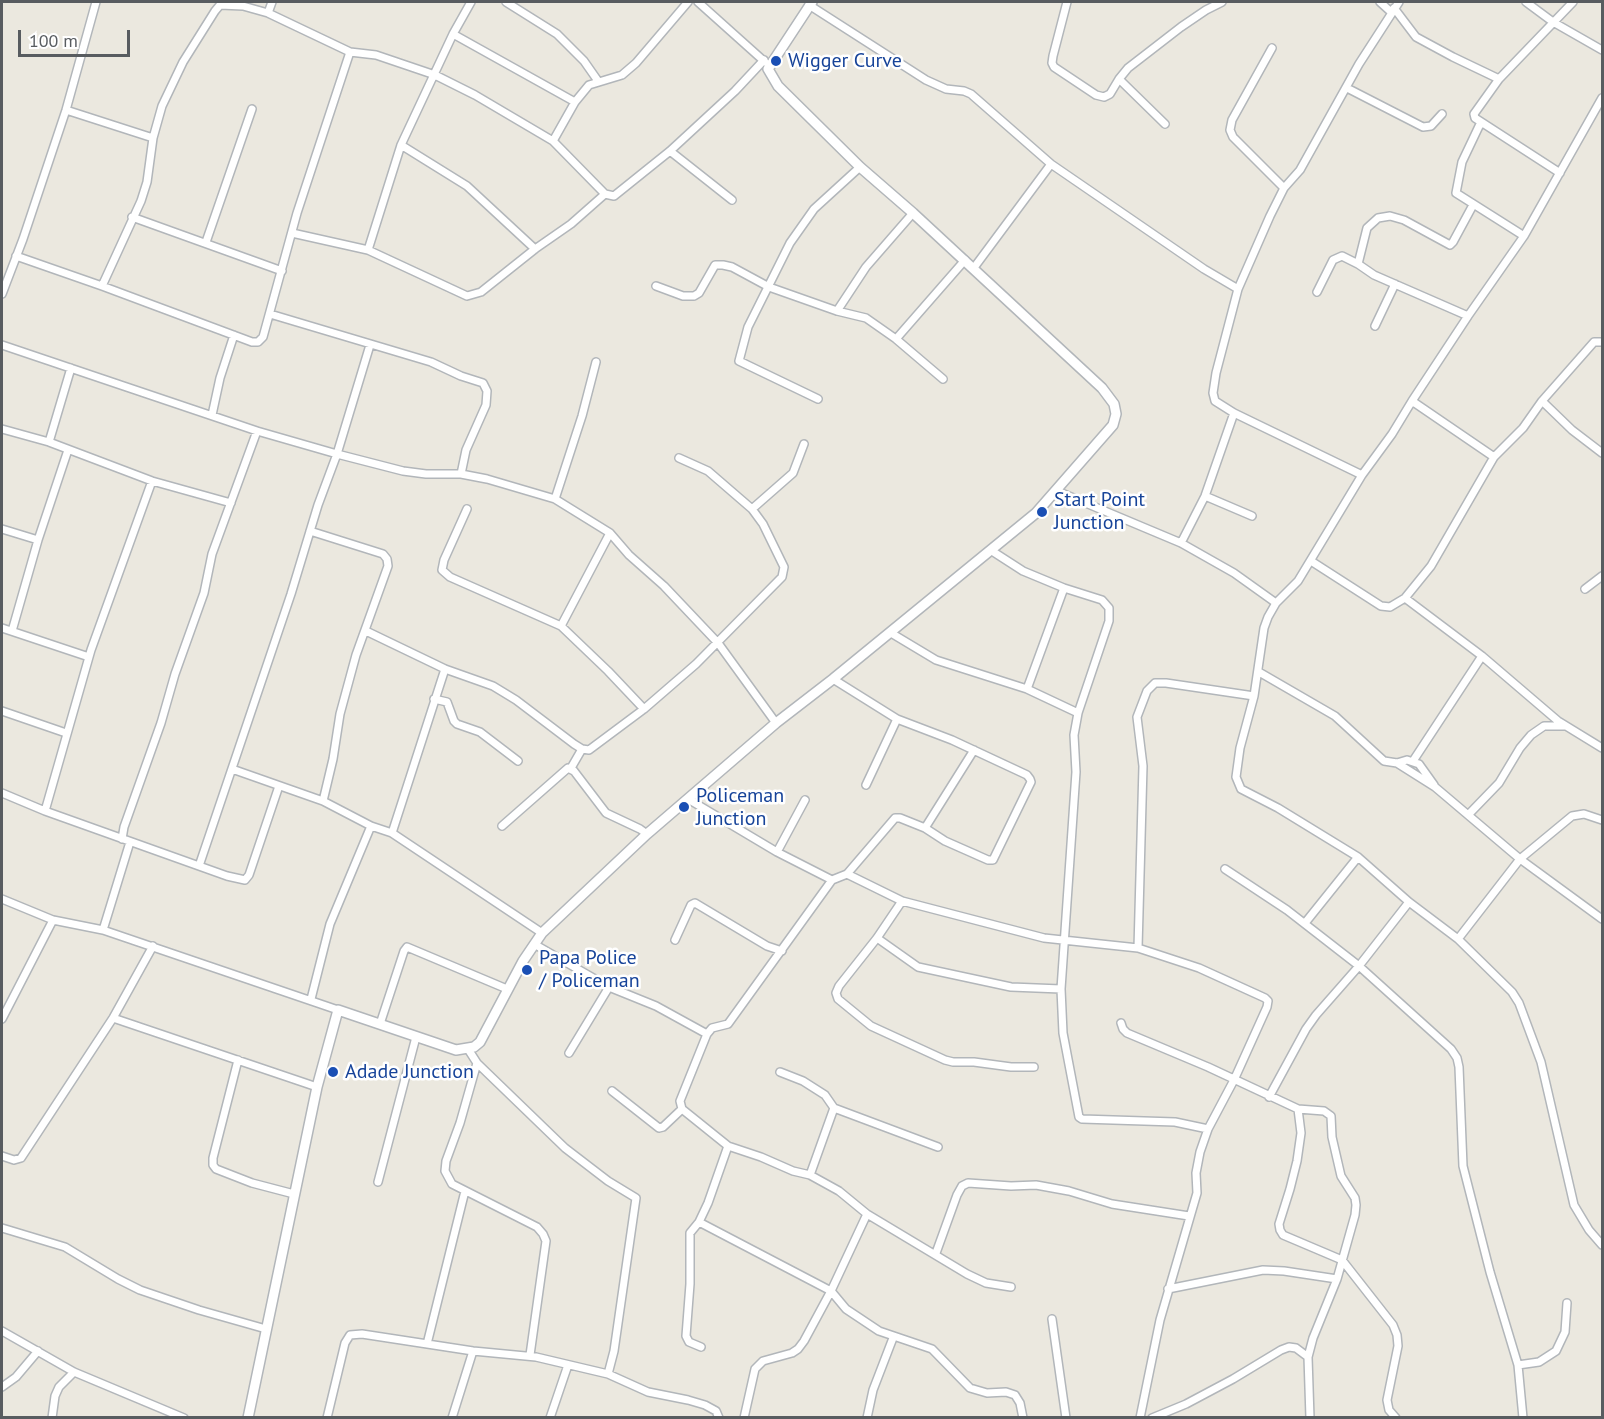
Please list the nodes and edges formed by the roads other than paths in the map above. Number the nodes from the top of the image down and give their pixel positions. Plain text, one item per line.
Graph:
1 (96, 2) edge
2 (272, 2) edge
3 (471, 2) edge
4 (506, 2) edge
5 (688, 2) edge
6 (1067, 2) edge
7 (1203, 2) edge
8 (1222, 2) edge
9 (1380, 2) edge
10 (1526, 2) edge
11 (1573, 2) edge
12 (702, 3) edge
13 (811, 3) edge
14 (1395, 7) edge
15 (1206, 10) junction
16 (268, 14) junction
17 (1553, 21) junction
18 (453, 34) junction
19 (1272, 48) dead end
20 (1602, 50) edge
21 (350, 52) junction
22 (766, 65) junction
23 (435, 75) junction
24 (1119, 79) junction
25 (1499, 79) junction
26 (598, 81) junction
27 (1347, 88) junction
28 (1602, 101) edge
29 (575, 102) junction
30 (252, 109) dead end
31 (66, 110) junction
32 (1442, 114) dead end
33 (1481, 122) junction
34 (1165, 124) dead end
35 (153, 138) junction
36 (553, 141) junction
37 (401, 145) junction
38 (670, 151) junction
39 (1051, 164) junction
40 (860, 167) junction
41 (1560, 173) junction
42 (1284, 188) junction
43 (605, 194) junction
44 (732, 200) dead end
45 (1473, 205) junction
46 (913, 213) junction
47 (132, 217) junction
48 (292, 232) junction
49 (1524, 237) junction
50 (206, 242) junction
51 (535, 249) junction
52 (368, 250) junction
53 (16, 256) junction
54 (965, 260) junction
55 (1358, 264) junction
56 (973, 269) junction
57 (282, 271) junction
58 (1395, 284) junction
59 (102, 286) junction
60 (656, 286) dead end
61 (769, 287) junction
62 (1238, 289) junction
63 (1317, 292) dead end
64 (2, 294) edge
65 (837, 311) junction
66 (270, 314) junction
67 (1468, 316) junction
68 (1375, 326) dead end
69 (234, 335) junction
70 (896, 339) junction
71 (1602, 342) edge
72 (2, 345) edge
73 (369, 345) junction
74 (596, 362) dead end
75 (71, 368) junction
76 (943, 379) dead end
77 (818, 399) dead end
78 (1412, 401) junction
79 (1542, 401) junction
80 (1234, 413) junction
81 (212, 415) junction
82 (2, 429) edge
83 (257, 430) junction
84 (48, 442) junction
85 (804, 444) dead end
86 (68, 450) junction
87 (1602, 453) edge
88 (337, 454) junction
89 (1494, 457) junction
90 (679, 458) dead end
91 (461, 474) junction
92 (1362, 475) junction
93 (152, 480) junction
94 (1057, 491) junction
95 (1204, 496) junction
96 (555, 499) junction
97 (231, 503) junction
98 (467, 509) dead end
99 (752, 509) junction
100 (1252, 516) dead end
101 (2, 530) edge
102 (310, 531) junction
103 (610, 533) junction
104 (39, 540) junction
105 (1181, 543) junction
106 (992, 551) junction
107 (1311, 561) junction
108 (1602, 576) edge
109 (1064, 588) junction
110 (1585, 589) dead end
111 (1405, 598) junction
112 (1276, 603) junction
113 (561, 626) junction
114 (2, 628) edge
115 (12, 631) junction
116 (366, 631) junction
117 (891, 633) junction
118 (718, 643) junction
119 (1482, 656) junction
120 (89, 657) junction
121 (445, 669) junction
122 (1259, 672) junction
123 (833, 679) junction
124 (1027, 689) junction
125 (1254, 696) junction
126 (434, 699) junction
127 (644, 709) junction
128 (2, 711) edge
129 (1078, 713) junction
130 (897, 719) junction
131 (776, 723) junction
132 (1569, 728) junction
133 (66, 733) junction
134 (1602, 748) edge
135 (582, 749) junction
136 (974, 750) junction
137 (518, 761) dead end
138 (1413, 761) junction
139 (1397, 763) junction
140 (571, 768) junction
141 (232, 770) junction
142 (866, 785) dead end
143 (279, 786) junction
144 (1435, 787) junction
145 (2, 793) edge
146 (688, 799) junction
147 (805, 800) dead end
148 (322, 801) junction
149 (45, 811) junction
150 (1469, 814) junction
151 (1602, 820) edge
152 (371, 826) junction
153 (502, 826) dead end
154 (925, 828) junction
155 (393, 833) junction
156 (647, 834) junction
157 (122, 839) junction
158 (130, 842) junction
159 (777, 852) junction
160 (1358, 857) junction
161 (1520, 859) junction
162 (199, 866) junction
163 (1225, 869) dead end
164 (847, 874) junction
165 (832, 880) junction
166 (2, 899) edge
167 (902, 902) junction
168 (1409, 902) junction
169 (1602, 919) edge
170 (53, 920) junction
171 (1305, 922) junction
172 (103, 930) junction
173 (542, 933) junction
174 (877, 938) junction
175 (1458, 939) junction
176 (675, 940) dead end
177 (1064, 940) junction
178 (534, 944) junction
179 (153, 946) junction
180 (1138, 948) junction
181 (782, 951) junction
182 (1359, 966) junction
183 (609, 987) junction
184 (1060, 988) junction
185 (507, 989) junction
186 (311, 999) junction
187 (338, 1010) junction
188 (113, 1018) junction
189 (2, 1020) edge
190 (1121, 1023) dead end
191 (380, 1024) junction
192 (707, 1034) junction
193 (416, 1037) junction
194 (468, 1049) junction
195 (569, 1053) dead end
196 (238, 1060) junction
197 (477, 1063) junction
198 (1034, 1068) dead end
199 (780, 1072) dead end
200 (1234, 1080) junction
201 (317, 1087) junction
202 (612, 1091) dead end
203 (1269, 1097) junction
204 (834, 1108) junction
205 (682, 1109) junction
206 (1298, 1110) junction
207 (1208, 1129) junction
208 (728, 1146) junction
209 (938, 1147) dead end
210 (2, 1156) edge
211 (810, 1175) junction
212 (378, 1182) dead end
213 (465, 1191) junction
214 (294, 1194) junction
215 (867, 1214) junction
216 (1189, 1216) junction
217 (699, 1222) junction
218 (2, 1228) edge
219 (1601, 1240) edge
220 (936, 1253) junction
221 (1342, 1260) junction
222 (1337, 1279) junction
223 (1011, 1287) dead end
224 (1168, 1289) junction
225 (831, 1291) junction
226 (1567, 1303) dead end
227 (1052, 1319) dead end
228 (266, 1329) junction
229 (2, 1331) edge
230 (893, 1338) junction
231 (427, 1344) junction
232 (701, 1347) dead end
233 (38, 1351) junction
234 (473, 1351) junction
235 (530, 1355) junction
236 (1308, 1357) junction
237 (568, 1365) junction
238 (1518, 1365) junction
239 (74, 1372) junction
240 (608, 1374) junction
241 (2, 1387) edge
242 (52, 1418) edge
243 (184, 1418) edge
244 (248, 1418) edge
245 (327, 1418) edge
246 (452, 1418) edge
247 (550, 1418) edge
248 (719, 1418) edge
249 (744, 1418) edge
250 (867, 1418) edge
251 (1023, 1418) edge
252 (1066, 1418) edge
253 (1140, 1418) edge
254 (1152, 1418) edge
255 (1310, 1418) edge
256 (1396, 1418) edge
257 (1523, 1418) edge

1 - 31 street
2 - 16 street
3 - 18 street
4 - 26 street
5 - 26 street
6 - 24 street
7 - 15 street
8 - 15 street
9 - 14 street
10 - 17 street
11 - 17 street
12 - 22 street
13 - 22 street
13 - 39 street
14 - 25 street
14 - 27 street
15 - 24 street
16 - 21 street
16 - 35 street
17 - 20 street
17 - 25 street
18 - 23 street
18 - 29 street
19 - 42 street
21 - 23 street
21 - 48 street
22 - 38 street
22 - 40 street
23 - 36 street
23 - 37 street
24 - 34 street
25 - 33 street
26 - 29 street
27 - 32 street
27 - 42 street
28 - 41 street
29 - 36 street
30 - 50 street
31 - 35 street
31 - 53 street
33 - 41 street
33 - 45 street
35 - 47 street
36 - 43 street
37 - 51 street
37 - 52 street
38 - 43 street
38 - 44 street
39 - 56 street
39 - 62 street
40 - 46 street
40 - 61 street
41 - 49 street
42 - 62 street
43 - 51 street
45 - 49 street
45 - 55 street
46 - 54 street
46 - 65 street
47 - 50 street
47 - 59 street
48 - 52 street
48 - 57 street
49 - 67 street
50 - 57 street
51 - 52 street
53 - 59 street
53 - 64 street
54 - 56 street
54 - 70 street
55 - 58 street
55 - 63 street
56 - 94 street
57 - 66 street
58 - 67 street
58 - 68 street
59 - 69 street
60 - 61 street
61 - 65 street
61 - 77 street
62 - 80 street
65 - 70 street
66 - 69 street
66 - 73 street
67 - 78 street
69 - 81 street
70 - 76 street
71 - 79 street
72 - 75 street
73 - 88 street
73 - 91 street
74 - 96 street
75 - 81 street
75 - 84 street
78 - 89 street
78 - 92 street
79 - 87 street
79 - 89 street
80 - 92 street
80 - 95 street
81 - 83 street
82 - 84 street
83 - 88 street
83 - 97 street
84 - 86 street
85 - 99 street
86 - 93 street
86 - 104 street
88 - 91 street
88 - 102 street
89 - 111 street
90 - 99 street
91 - 96 street
92 - 107 street
93 - 97 street
93 - 120 street
94 - 105 street
94 - 106 street
95 - 100 street
95 - 105 street
96 - 103 street
97 - 157 street
98 - 113 street
99 - 118 street
101 - 104 street
102 - 116 street
102 - 141 street
103 - 113 street
103 - 118 street
104 - 115 street
105 - 112 street
106 - 109 street
106 - 117 street
107 - 111 street
107 - 112 street
108 - 110 street
109 - 124 street
109 - 129 street
111 - 119 street
112 - 122 street
113 - 127 street
114 - 115 street
115 - 120 street
116 - 121 street
116 - 148 street
117 - 123 street
117 - 124 street
118 - 127 street
118 - 131 street
119 - 132 street
119 - 138 street
120 - 133 street
121 - 126 street
121 - 135 street
122 - 125 street
122 - 139 street
123 - 130 street
123 - 131 street
124 - 129 street
125 - 160 street
125 - 180 street
126 - 137 street
126 - 155 street
127 - 135 street
128 - 133 street
129 - 177 street
130 - 136 street
130 - 142 street
131 - 146 street
132 - 134 street
132 - 150 street
133 - 149 street
135 - 140 street
136 - 154 street
136 - 154 street
138 - 139 street
138 - 144 street
139 - 144 street
140 - 153 street
140 - 156 street
141 - 143 street
141 - 162 street
143 - 148 street
143 - 162 street
144 - 150 street
145 - 149 street
146 - 156 street
146 - 159 street
147 - 159 street
148 - 152 street
149 - 157 street
150 - 161 street
151 - 161 street
152 - 155 street
152 - 186 street
154 - 164 street
155 - 173 street
156 - 173 street
157 - 158 street
158 - 162 street
158 - 172 street
159 - 165 street
160 - 168 street
160 - 171 street
161 - 169 street
161 - 175 street
163 - 171 street
164 - 165 street
164 - 167 street
165 - 181 street
166 - 170 street
167 - 174 street
167 - 177 street
168 - 175 street
168 - 182 street
170 - 172 street
170 - 189 street
171 - 182 street
172 - 179 street
173 - 178 street
174 - 184 street
174 - 198 street
175 - 219 street
176 - 181 street
177 - 180 street
177 - 184 street
178 - 183 street
178 - 185 street
179 - 186 street
179 - 188 street
180 - 200 street
181 - 192 street
182 - 203 street
182 - 238 street
183 - 192 street
183 - 195 street
184 - 207 street
185 - 191 street
185 - 194 street
186 - 187 street
187 - 191 street
187 - 201 street
188 - 196 street
188 - 210 street
190 - 200 street
191 - 193 street
192 - 205 street
193 - 194 street
193 - 212 street
194 - 197 street
196 - 201 street
196 - 214 street
197 - 213 street
197 - 240 street
199 - 204 street
200 - 203 street
200 - 207 street
201 - 214 street
202 - 205 street
203 - 206 street
204 - 209 street
204 - 211 street
205 - 208 street
206 - 221 street
206 - 221 street
207 - 216 street
208 - 211 street
208 - 217 street
211 - 215 street
213 - 231 street
213 - 235 street
214 - 228 street
215 - 220 street
215 - 225 street
216 - 220 street
216 - 224 street
217 - 225 street
217 - 232 street
218 - 228 street
220 - 223 street
221 - 222 street
221 - 256 street
222 - 224 street
222 - 236 street
224 - 253 street
225 - 230 street
225 - 249 street
226 - 238 street
227 - 252 street
228 - 244 street
229 - 233 street
230 - 250 street
230 - 251 street
231 - 234 street
231 - 245 street
233 - 239 street
233 - 241 street
234 - 235 street
234 - 246 street
235 - 237 street
236 - 254 street
236 - 255 street
237 - 240 street
237 - 247 street
238 - 257 street
239 - 242 street
239 - 243 street
240 - 248 street

